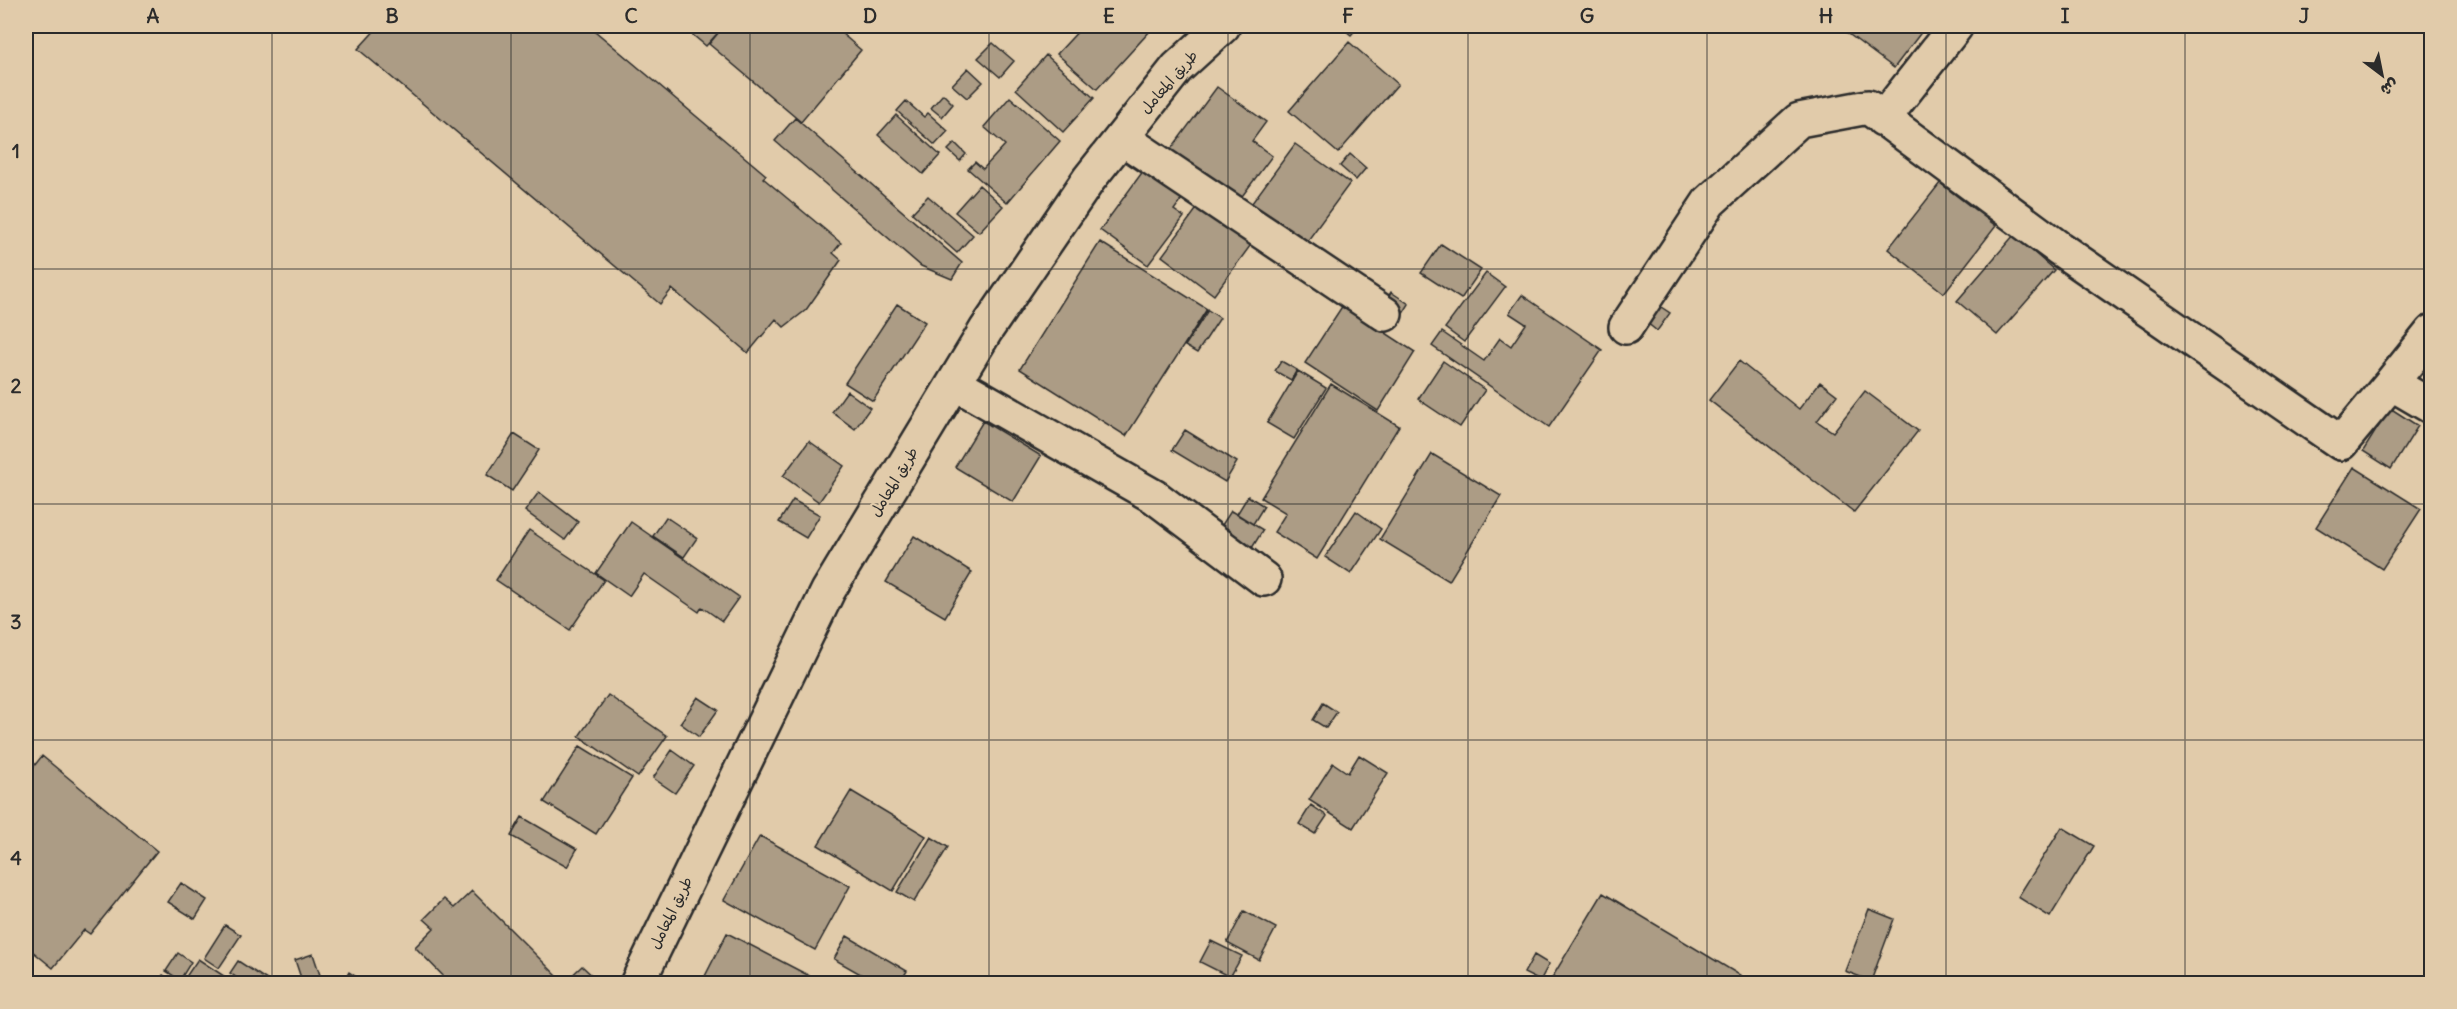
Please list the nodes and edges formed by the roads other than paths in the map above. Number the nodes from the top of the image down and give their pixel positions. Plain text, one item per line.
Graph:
1 (1223, 26) edge
2 (1956, 26) edge
3 (1883, 119) junction
4 (1122, 138) junction
5 (1385, 314) dead end
6 (1626, 327) dead end
7 (2432, 332) edge
8 (955, 383) junction
9 (2391, 383) junction
10 (2432, 407) edge
11 (1264, 579) dead end
12 (637, 984) edge

1 - 4 street, طريق المعامل
2 - 3 street
3 - 6 street
3 - 9 street
4 - 5 street
4 - 8 street, طريق المعامل
7 - 9 street
8 - 11 street
8 - 12 street, طريق المعامل
9 - 10 street

